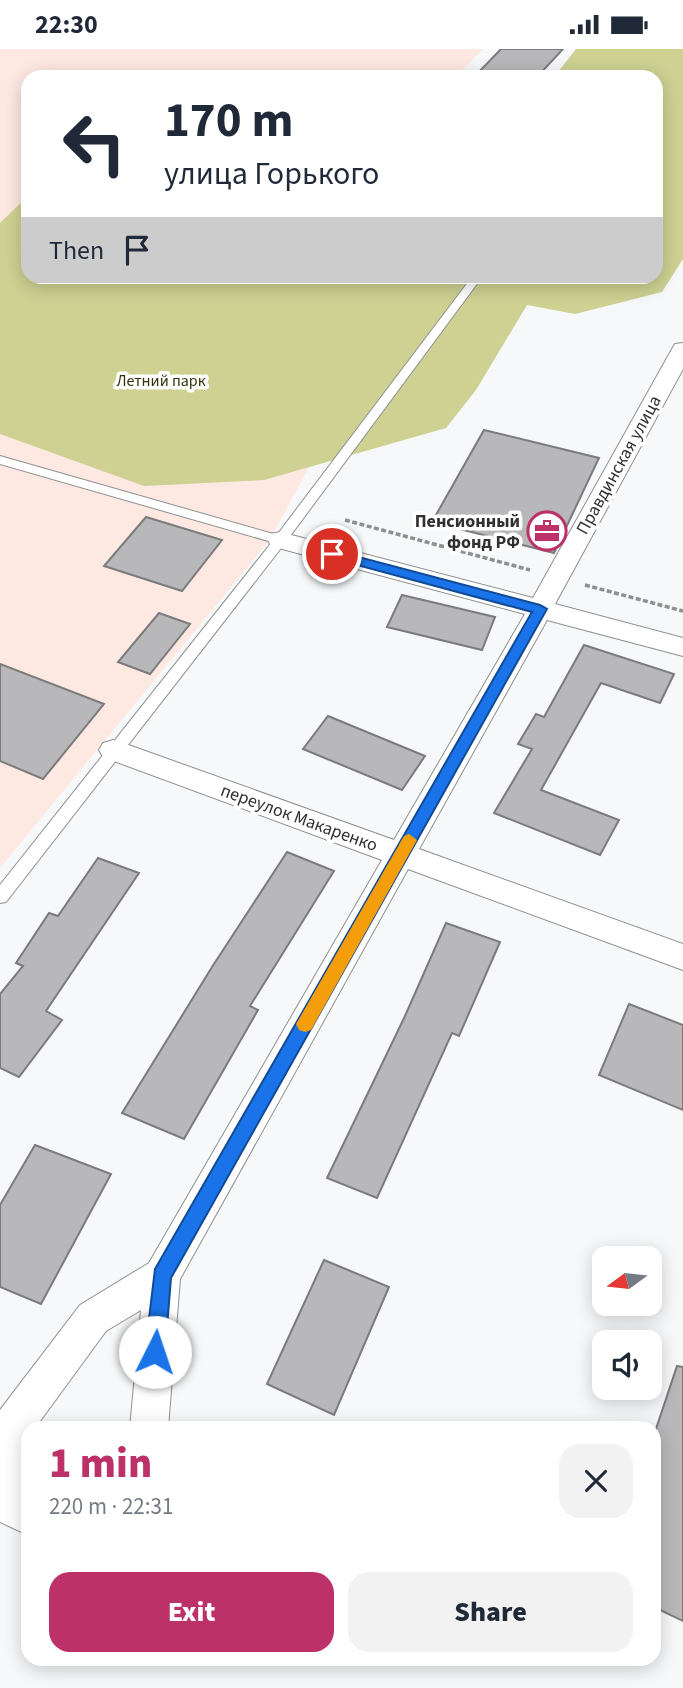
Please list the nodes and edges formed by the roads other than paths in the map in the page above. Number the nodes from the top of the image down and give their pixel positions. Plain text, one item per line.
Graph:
1 (472, 284) edge
2 (683, 349) edge
3 (0, 460) edge
4 (280, 540) junction
5 (540, 609) junction
6 (683, 647) edge
7 (113, 750) junction
8 (401, 855) junction
9 (0, 897) edge
10 (683, 957) edge
11 (162, 1276) junction
12 (150, 1421) edge
13 (21, 1511) edge

1 - 4 lane
2 - 5 street, Правдинская улица
3 - 4 lane
4 - 5 street
4 - 7 lane
5 - 6 street
5 - 8 street, Правдинская улица
7 - 8 street, переулок Макаренко
7 - 9 lane
8 - 10 street, переулок Макаренко
8 - 11 street, Правдинская улица
11 - 12 street, Правдинская улица
11 - 13 street, Правдинская улица

